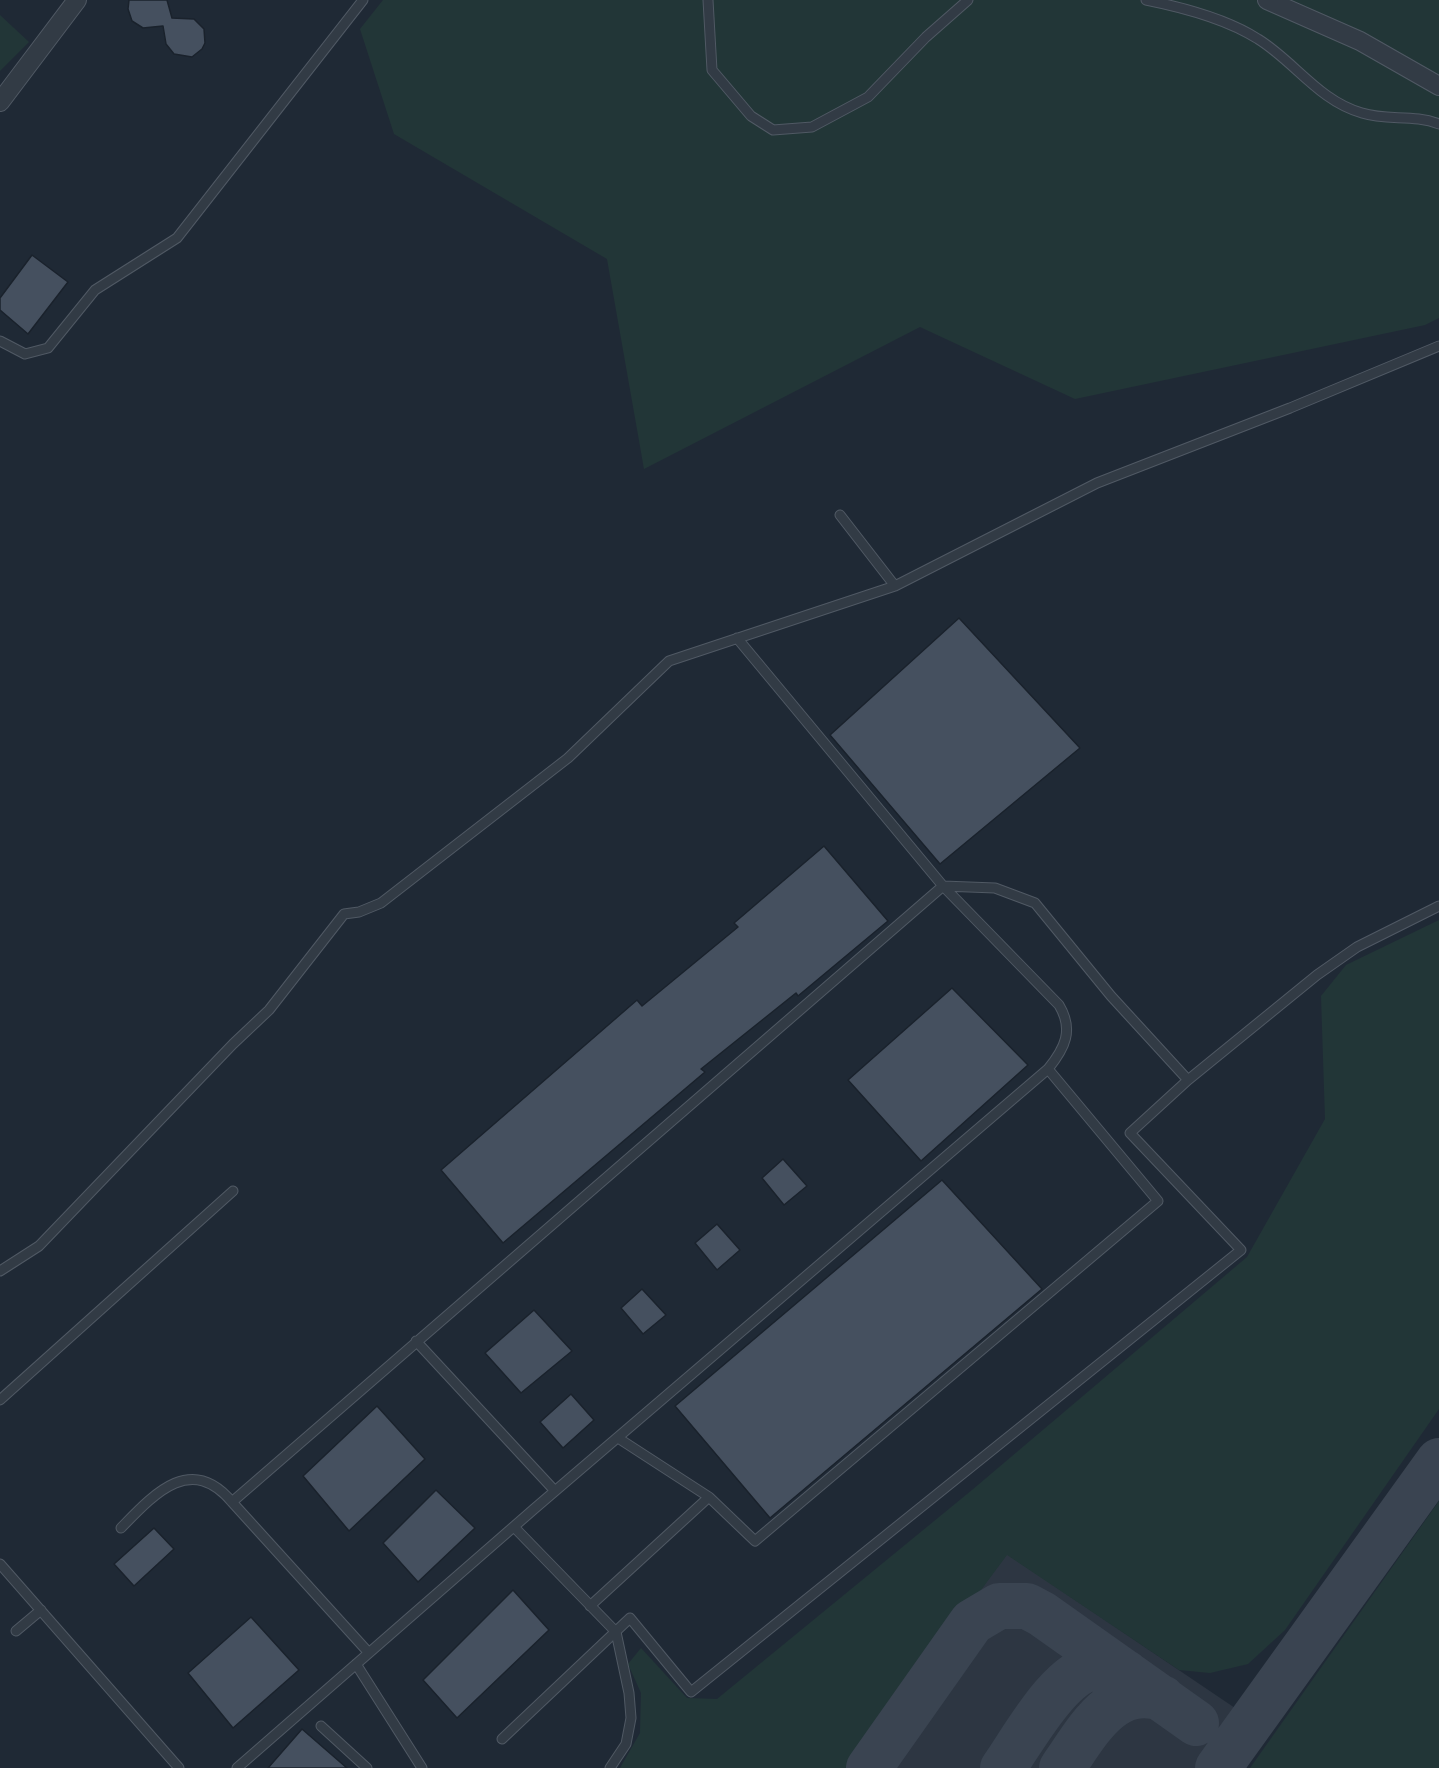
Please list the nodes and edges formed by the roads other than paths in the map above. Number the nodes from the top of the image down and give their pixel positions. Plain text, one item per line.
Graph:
1 (77, 0) edge
2 (363, 0) edge
3 (708, 0) edge
4 (968, 0) edge
5 (1146, 0) edge
6 (1267, 0) edge
7 (1439, 86) edge
8 (0, 102) edge
9 (1439, 124) edge
10 (0, 341) edge
11 (1439, 346) edge
12 (840, 515) dead end
13 (895, 586) junction
14 (737, 638) junction
15 (943, 886) junction
16 (1439, 906) edge
17 (1048, 1069) junction
18 (1188, 1080) junction
19 (233, 1191) dead end
20 (0, 1271) edge
21 (416, 1341) junction
22 (0, 1400) edge
23 (618, 1438) junction
24 (555, 1491) junction
25 (709, 1497) junction
26 (232, 1502) junction
27 (514, 1527) junction
28 (121, 1528) dead end
29 (0, 1564) edge
30 (590, 1606) junction
31 (41, 1611) junction
32 (16, 1631) dead end
33 (616, 1632) junction
34 (369, 1653) junction
35 (356, 1664) junction
36 (321, 1725) dead end
37 (502, 1739) dead end
38 (179, 1768) edge
39 (237, 1768) edge
40 (367, 1768) edge
41 (422, 1768) edge
42 (610, 1768) edge

1 - 8 street
2 - 10 lane
3 - 4 lane
5 - 9 lane
6 - 7 street
11 - 13 lane
12 - 13 lane
13 - 14 lane
14 - 15 lane
14 - 20 lane
15 - 17 lane
15 - 18 lane
15 - 21 lane
16 - 18 lane
17 - 23 lane
17 - 25 lane
18 - 33 lane
19 - 22 lane
21 - 24 lane
21 - 26 lane
23 - 24 lane
23 - 25 lane
24 - 27 lane
25 - 30 lane
26 - 28 lane
26 - 34 lane
27 - 30 lane
27 - 34 lane
29 - 31 lane
30 - 33 lane
31 - 32 lane
31 - 38 lane
33 - 37 lane
33 - 42 lane
34 - 35 lane
35 - 39 lane
35 - 41 lane
36 - 40 lane

